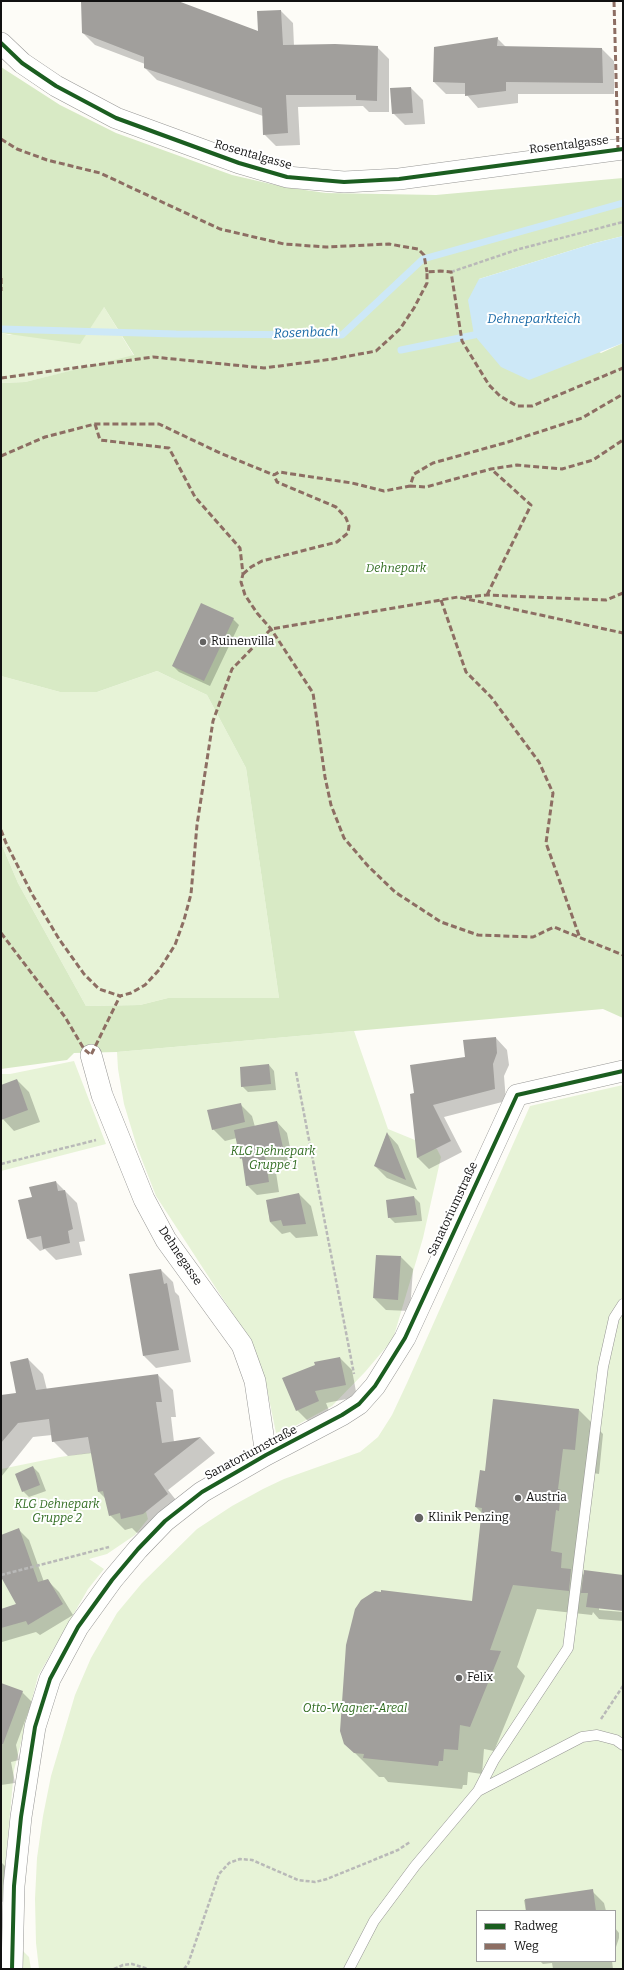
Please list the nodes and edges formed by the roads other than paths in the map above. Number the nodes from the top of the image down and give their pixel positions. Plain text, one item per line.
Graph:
1 (1, 42) edge
2 (623, 149) edge
3 (91, 1055) dead end
4 (623, 1071) edge
5 (623, 1304) edge
6 (266, 1454) junction
7 (623, 1745) edge
8 (478, 1791) junction
9 (12, 1969) edge
10 (348, 1969) edge

1 - 2 street, Rosentalgasse
3 - 6 street, Dehnegasse
4 - 6 street, Sanatoriumstraße
5 - 8 lane
6 - 9 street, Sanatoriumstraße
7 - 8 lane
8 - 10 lane

